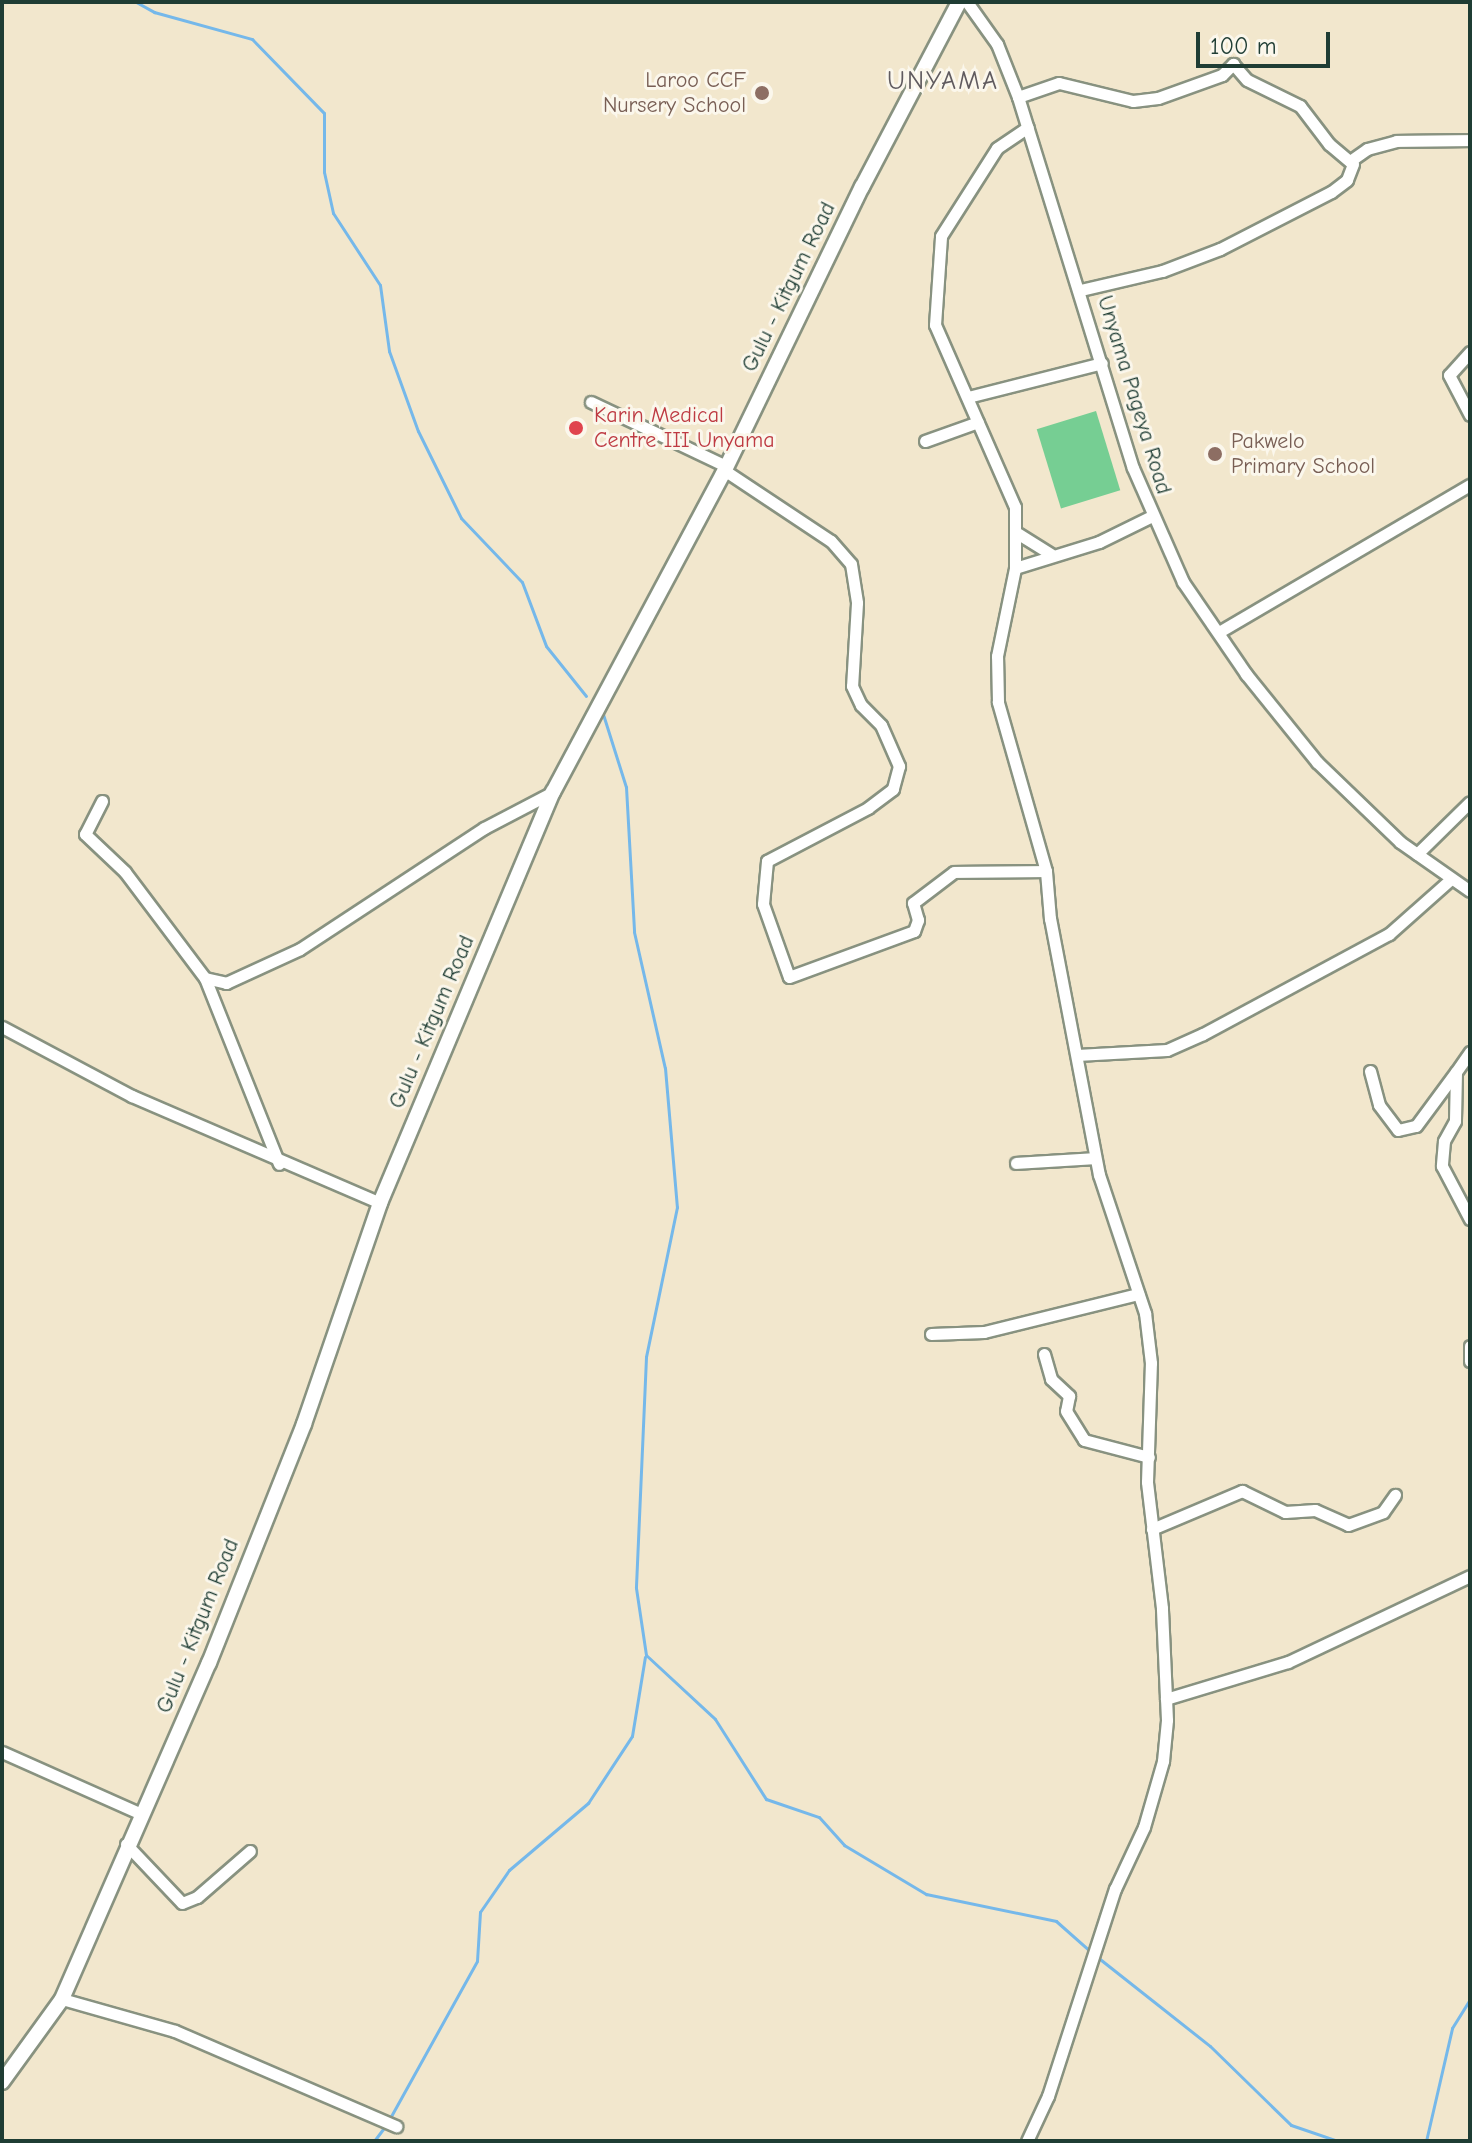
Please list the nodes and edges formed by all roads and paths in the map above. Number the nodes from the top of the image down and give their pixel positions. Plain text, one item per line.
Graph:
1 (959, 2) edge
2 (967, 2) edge
3 (1018, 97) junction
4 (1028, 127) junction
5 (1470, 140) edge
6 (1350, 161) junction
7 (1081, 290) junction
8 (1470, 352) edge
9 (1102, 363) junction
10 (968, 397) junction
11 (591, 402) dead end
12 (1470, 415) edge
13 (978, 422) junction
14 (925, 441) dead end
15 (725, 468) junction
16 (1470, 485) edge
17 (1152, 516) junction
18 (1017, 533) junction
19 (1051, 554) junction
20 (1015, 568) junction
21 (1219, 632) junction
22 (553, 792) junction
23 (102, 801) dead end
24 (1470, 802) edge
25 (1417, 854) junction
26 (1046, 871) junction
27 (1451, 879) junction
28 (1470, 891) edge
29 (205, 978) junction
30 (2, 1027) edge
31 (1470, 1052) edge
32 (1077, 1055) junction
33 (1370, 1071) dead end
34 (1456, 1072) junction
35 (1095, 1158) junction
36 (1016, 1163) dead end
37 (279, 1164) junction
38 (380, 1203) junction
39 (1470, 1219) edge
40 (1138, 1294) junction
41 (931, 1334) dead end
42 (1470, 1346) edge
43 (1044, 1354) dead end
44 (1470, 1361) edge
45 (1149, 1457) junction
46 (1395, 1495) dead end
47 (1152, 1529) junction
48 (1470, 1576) edge
49 (1166, 1699) junction
50 (2, 1752) edge
51 (141, 1814) junction
52 (126, 1844) junction
53 (250, 1851) dead end
54 (62, 1999) junction
55 (2, 2082) edge
56 (396, 2126) dead end
57 (1027, 2141) edge

1 - 15 main road, Gulu - Kitgum Road
2 - 3 street, Unyama Pageya Road
3 - 4 street, Unyama Pageya Road
3 - 6 street
4 - 7 street, Unyama Pageya Road
4 - 10 street
5 - 6 street
6 - 7 street
7 - 9 street, Unyama Pageya Road
8 - 12 street
9 - 10 street
9 - 17 street, Unyama Pageya Road
10 - 13 street
11 - 15 street
13 - 14 street
13 - 18 street
15 - 22 main road, Gulu - Kitgum Road
15 - 26 street
16 - 21 street
17 - 19 street
17 - 21 street, Unyama Pageya Road
18 - 19 street
18 - 20 street
19 - 20 street
20 - 26 street
21 - 25 street, Unyama Pageya Road
22 - 29 street
22 - 38 main road, Gulu - Kitgum Road
23 - 29 street
24 - 25 street
25 - 27 street, Unyama Pageya Road
26 - 32 street
27 - 28 street, Unyama Pageya Road
27 - 32 street
29 - 37 street
30 - 37 street
31 - 34 street
32 - 35 street
33 - 34 street
34 - 39 street
35 - 36 street
35 - 40 street
37 - 38 street
38 - 51 main road, Gulu - Kitgum Road
40 - 41 street
40 - 45 street
42 - 44 street
43 - 45 street
45 - 47 street
46 - 47 street
47 - 49 street
48 - 49 street
49 - 57 street
50 - 51 street
51 - 52 main road, Gulu - Kitgum Road
52 - 53 street
52 - 54 main road, Gulu - Kitgum Road
54 - 55 main road, Gulu - Kitgum Road
54 - 56 street

